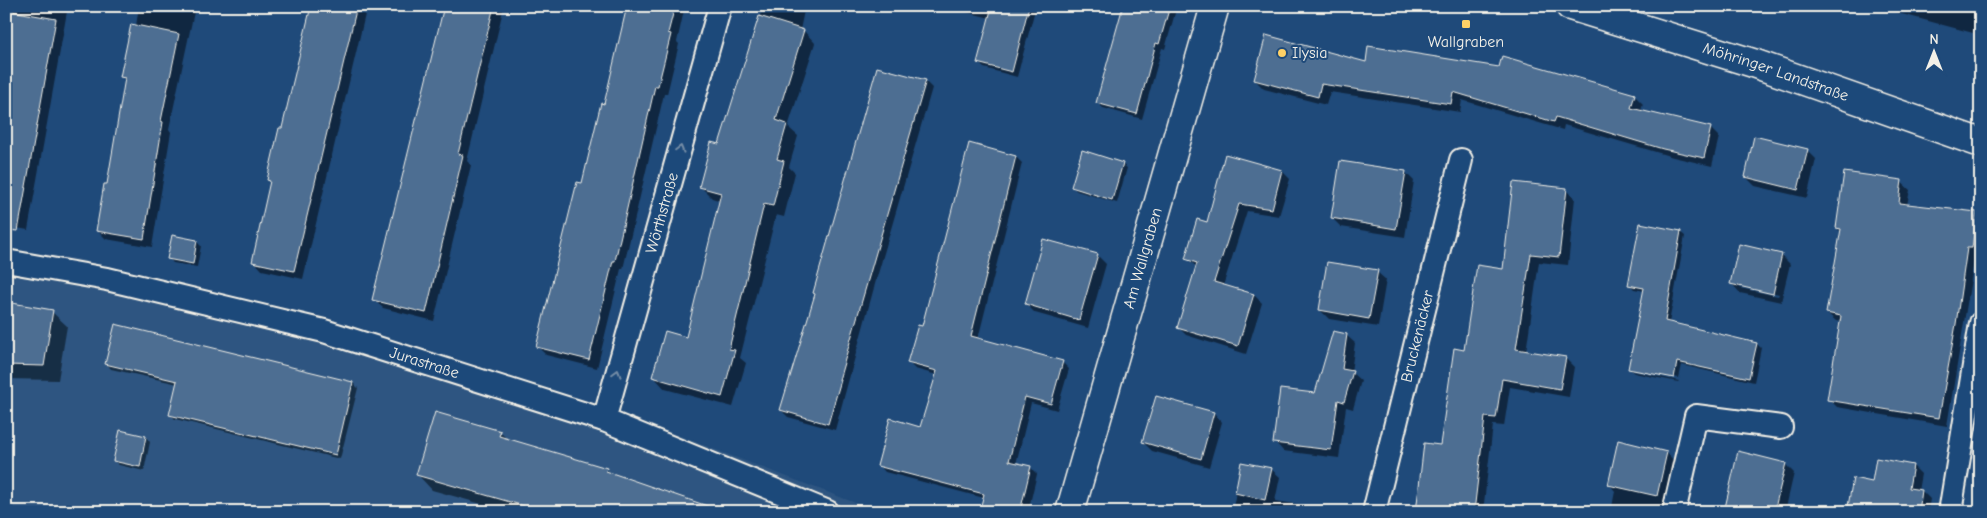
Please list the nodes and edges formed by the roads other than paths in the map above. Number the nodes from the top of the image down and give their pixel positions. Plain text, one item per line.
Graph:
1 (720, 6) edge
2 (1215, 6) edge
3 (1570, 6) edge
4 (1981, 143) edge
5 (1461, 160) dead end
6 (6, 261) edge
7 (1981, 322) edge
8 (604, 420) junction
9 (1781, 427) dead end
10 (828, 512) edge
11 (1070, 512) edge
12 (1374, 512) edge
13 (1674, 512) edge
14 (1950, 512) edge

8 -> 1 street, Wörthstraße
2 - 11 street, Am Wallgraben
3 - 4 street, Möhringer Landstraße
5 - 12 street, Bruckenäcker
6 - 8 street, Jurastraße
7 - 14 street
8 - 10 street, Jurastraße
9 - 13 street

